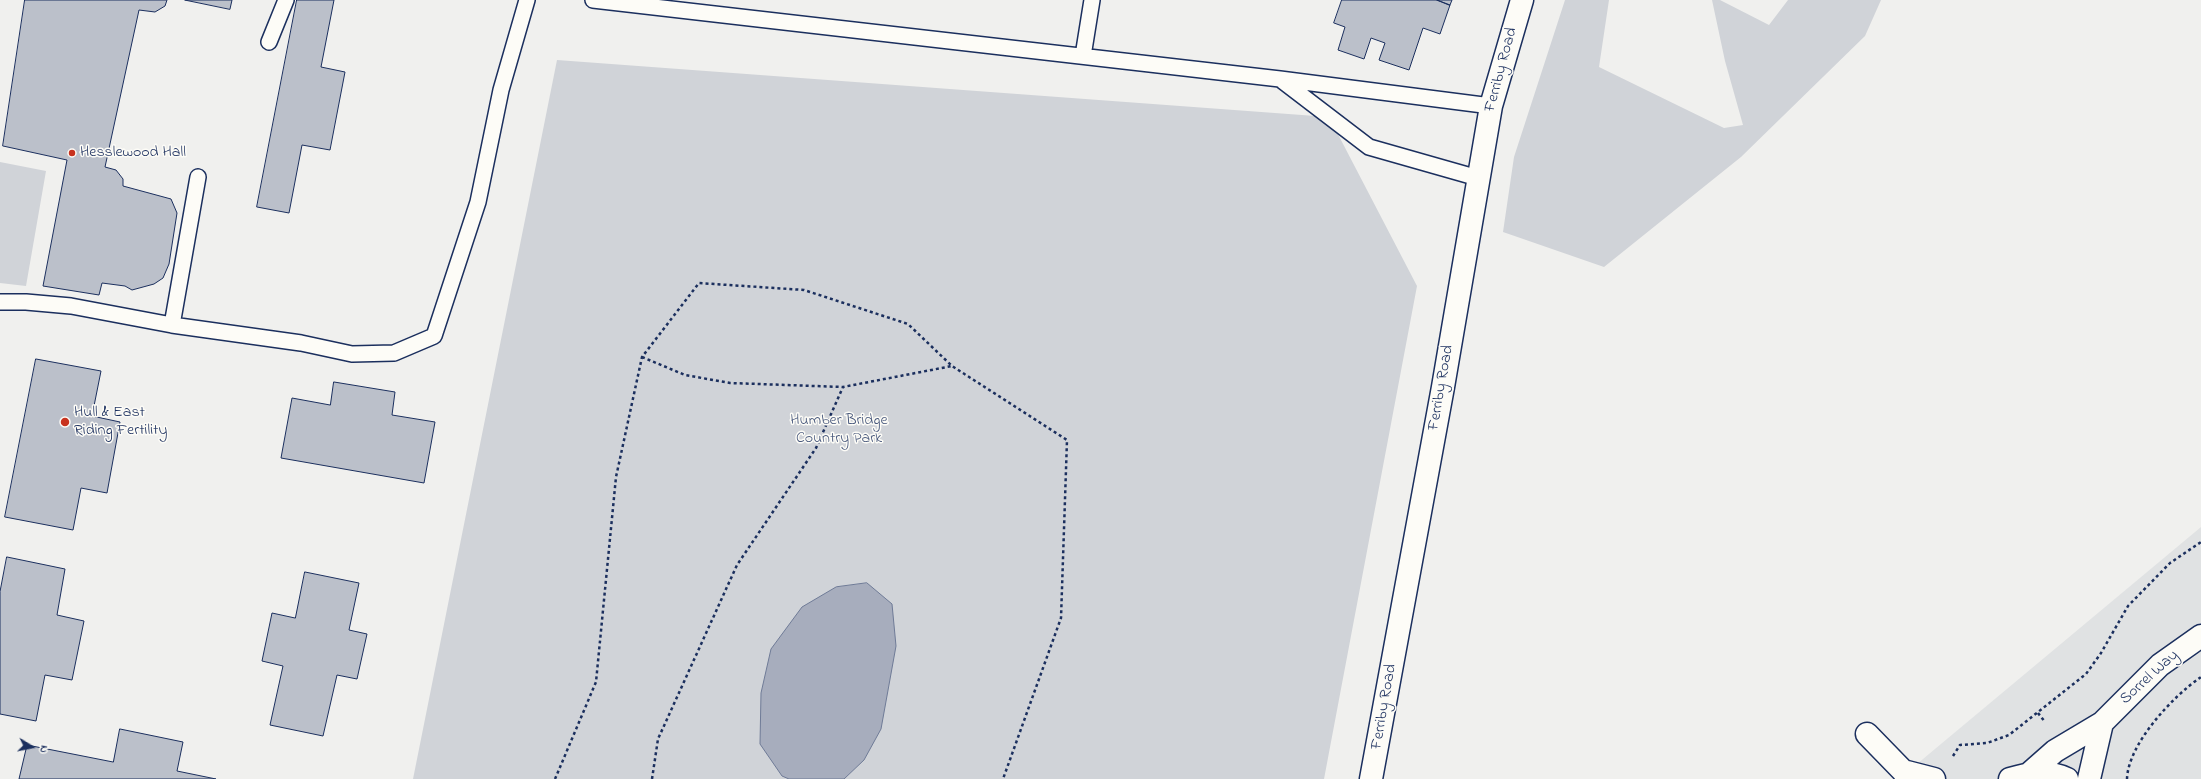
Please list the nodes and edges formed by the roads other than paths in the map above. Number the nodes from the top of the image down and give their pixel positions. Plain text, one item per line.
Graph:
1 (286, 0) edge
2 (527, 0) edge
3 (593, 0) edge
4 (1092, 0) edge
5 (1522, 0) edge
6 (269, 42) dead end
7 (1083, 56) junction
8 (1280, 79) junction
9 (1491, 106) junction
10 (198, 177) dead end
11 (1478, 178) junction
12 (0, 302) edge
13 (172, 325) junction
14 (2201, 636) edge
15 (2102, 723) junction
16 (1866, 734) dead end
17 (1905, 775) edge
18 (2020, 776) edge
19 (1371, 779) edge
20 (1934, 779) edge
21 (2067, 779) edge
22 (2089, 779) edge

1 - 6 lane
2 - 13 lane
3 - 7 lane
4 - 7 lane
5 - 9 street, Ferriby Road
7 - 8 lane
8 - 9 lane
8 - 11 lane
9 - 11 street, Ferriby Road
10 - 13 lane
11 - 19 street, Ferriby Road
12 - 13 lane
14 - 15 street, Sorrel Way
15 - 18 street, Sorrel Way
15 - 22 street
16 - 17 street
17 - 20 street
18 - 21 street

